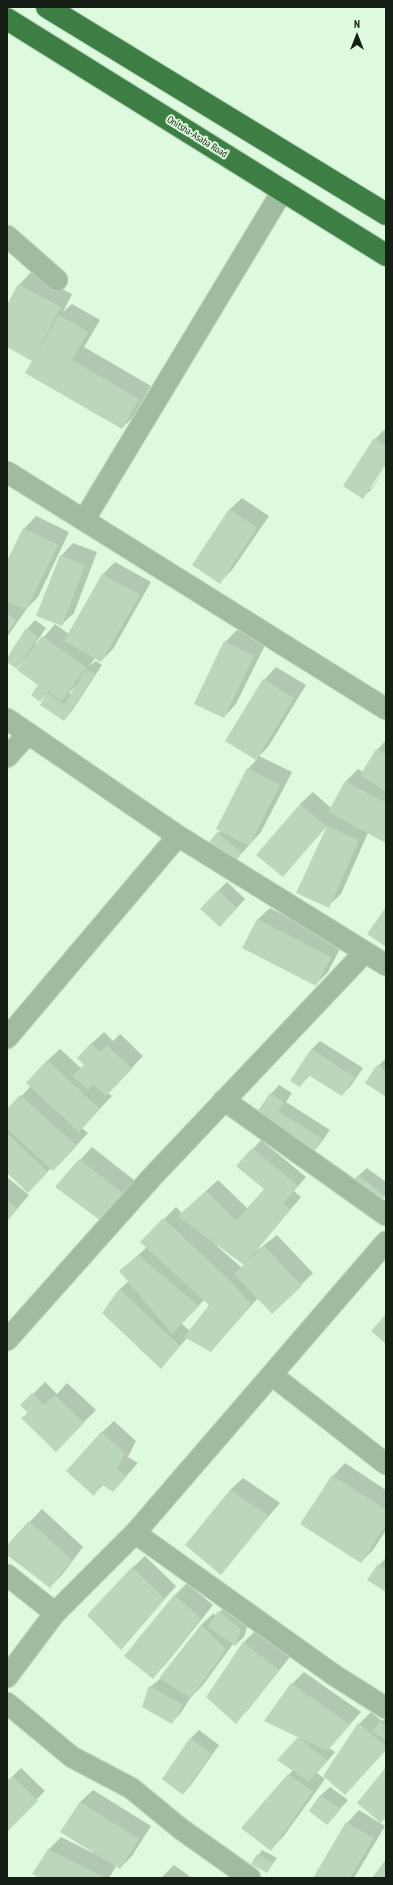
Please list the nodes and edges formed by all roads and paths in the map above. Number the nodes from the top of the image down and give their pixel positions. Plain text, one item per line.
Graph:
1 (47, 7) edge
2 (7, 19) edge
3 (283, 190) junction
4 (386, 214) edge
5 (7, 236) edge
6 (386, 255) edge
7 (57, 280) dead end
8 (7, 472) edge
9 (84, 520) junction
10 (386, 709) edge
11 (7, 719) edge
12 (28, 734) junction
13 (7, 757) edge
14 (178, 836) junction
15 (365, 952) junction
16 (386, 965) edge
17 (7, 1038) edge
18 (224, 1100) junction
19 (386, 1215) edge
20 (386, 1242) edge
21 (7, 1340) edge
22 (272, 1375) junction
23 (386, 1464) edge
24 (135, 1533) junction
25 (7, 1575) edge
26 (55, 1613) junction
27 (7, 1677) edge
28 (7, 1703) edge
29 (386, 1708) edge
30 (250, 1878) edge

1 - 4 highway
2 - 3 highway, Onitsha-Asaba Road
3 - 6 highway, Onitsha-Asaba Road
3 - 9 street
5 - 7 street
8 - 9 street
9 - 10 street
11 - 12 street
12 - 13 street
12 - 14 street
14 - 15 street
14 - 17 street
15 - 16 street
15 - 18 street
18 - 19 street
18 - 21 street
20 - 22 street
22 - 23 street
22 - 24 street
24 - 26 street
24 - 29 street
25 - 26 street
26 - 27 street
28 - 30 street

